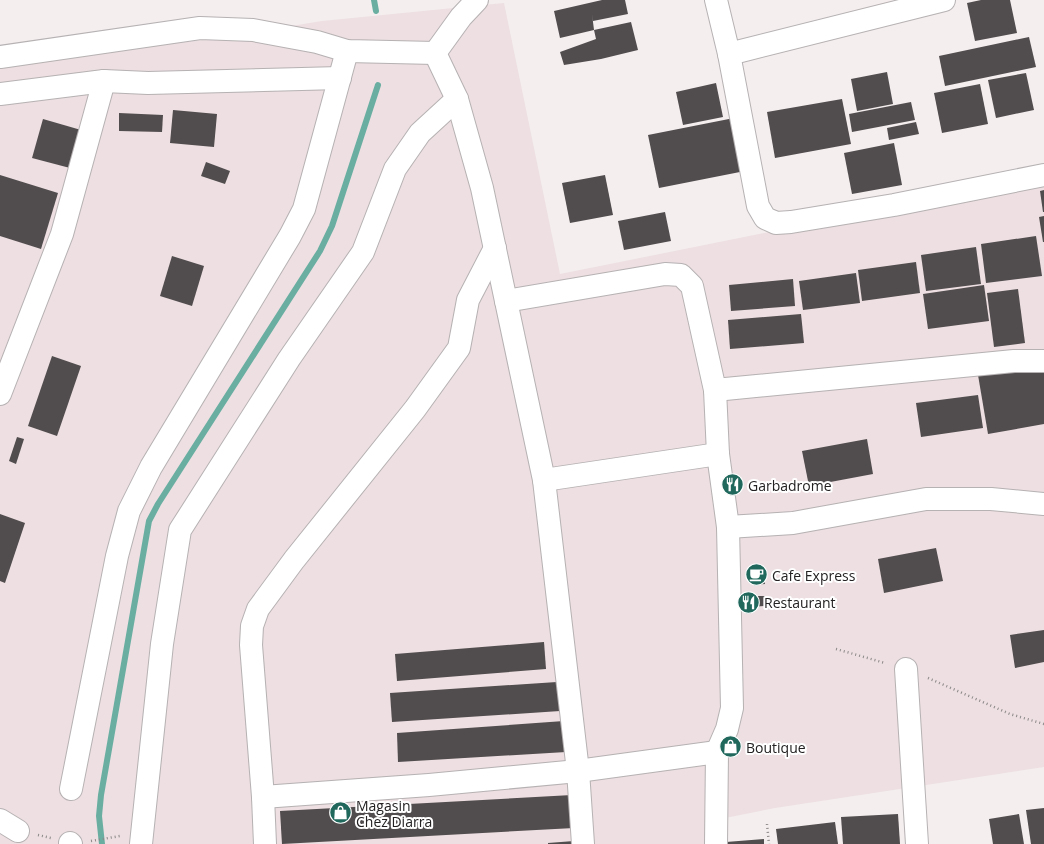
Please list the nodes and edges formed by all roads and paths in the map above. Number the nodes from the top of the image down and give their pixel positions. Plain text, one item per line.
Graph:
1 (477, 0) edge
2 (716, 0) edge
3 (944, 0) edge
4 (347, 51) junction
5 (435, 53) junction
6 (728, 54) junction
7 (0, 57) edge
8 (340, 78) junction
9 (104, 81) junction
10 (0, 94) edge
11 (457, 99) junction
12 (1044, 175) edge
13 (495, 248) junction
14 (506, 300) junction
15 (1044, 361) edge
16 (714, 390) junction
17 (0, 394) edge
18 (718, 454) junction
19 (544, 480) junction
20 (1044, 504) edge
21 (728, 527) junction
22 (836, 649) dead end
23 (906, 669) junction
24 (1044, 724) edge
25 (717, 752) junction
26 (578, 771) junction
27 (71, 789) dead end
28 (263, 797) junction
29 (767, 824) dead end
30 (133, 840) edge
31 (77, 843) edge
32 (266, 844) edge
33 (583, 844) edge
34 (716, 844) edge
35 (769, 844) edge
36 (917, 844) edge

1 - 5 street
2 - 6 street
3 - 6 street
4 - 5 street
4 - 7 street
4 - 8 street
5 - 11 street
6 - 12 street
8 - 9 street
8 - 27 street
9 - 10 street
9 - 17 street
11 - 13 street
11 - 30 street
13 - 14 street
13 - 28 street
14 - 16 street
14 - 19 street
15 - 16 street
16 - 18 street
18 - 19 street
18 - 21 street
19 - 26 street
20 - 21 street
21 - 25 street
22 - 23 path
23 - 24 path
23 - 36 street
25 - 26 street
25 - 34 street
26 - 28 street
26 - 33 street
28 - 32 street
29 - 35 path
30 - 31 path

